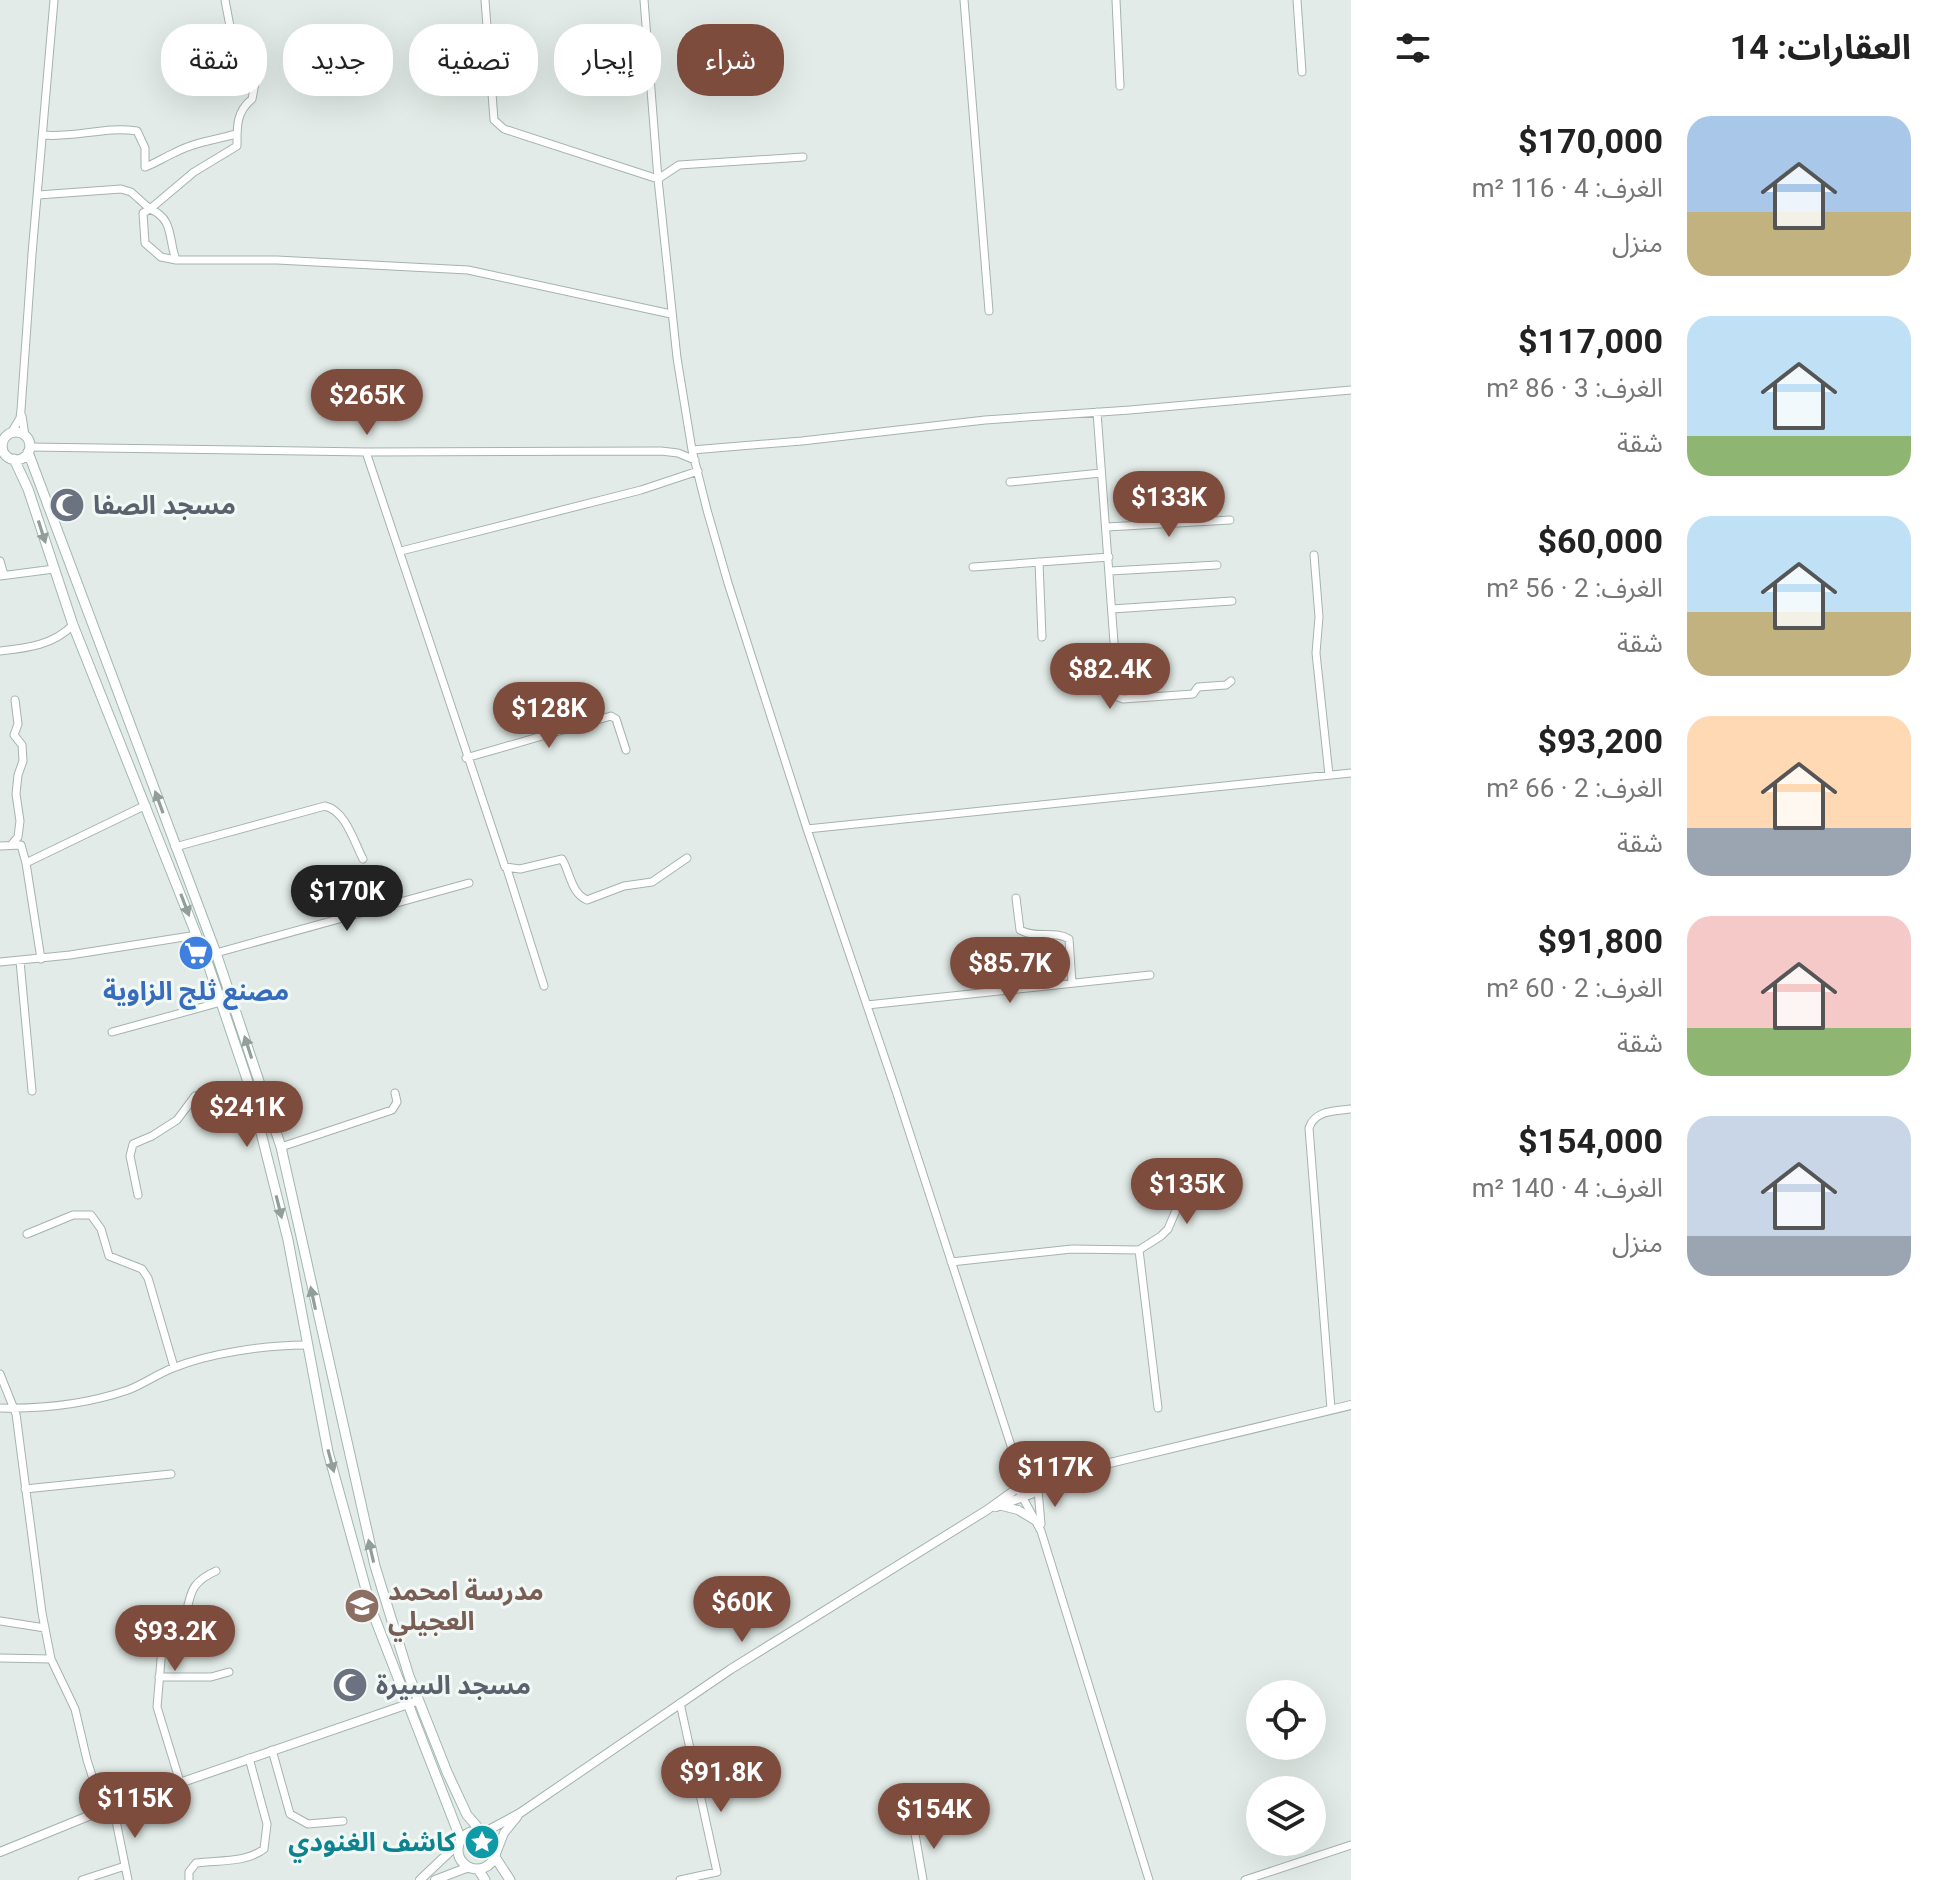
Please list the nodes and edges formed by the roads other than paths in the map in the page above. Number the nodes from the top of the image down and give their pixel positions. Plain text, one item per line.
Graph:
1 (54, 0) edge
2 (225, 0) edge
3 (485, 0) edge
4 (644, 0) edge
5 (964, 0) edge
6 (1116, 0) edge
7 (1297, 0) edge
8 (1302, 72) dead end
9 (1120, 86) dead end
10 (237, 134) junction
11 (44, 135) junction
12 (803, 157) dead end
13 (658, 179) junction
14 (38, 195) junction
15 (150, 209) junction
16 (176, 260) junction
17 (989, 311) dead end
18 (671, 314) junction
19 (1351, 390) edge
20 (21, 410) junction
21 (1097, 412) junction
22 (11, 433) junction
23 (25, 436) junction
24 (1, 442) edge
25 (29, 450) junction
26 (692, 450) junction
27 (366, 452) junction
28 (8, 458) edge
29 (695, 460) junction
30 (698, 471) junction
31 (1101, 473) junction
32 (1010, 482) dead end
33 (1230, 520) dead end
34 (1107, 527) junction
35 (401, 551) junction
36 (1314, 555) dead end
37 (1109, 557) junction
38 (0, 561) edge
39 (1039, 562) junction
40 (1217, 565) dead end
41 (973, 567) dead end
42 (54, 569) junction
43 (1110, 571) junction
44 (2, 575) edge
45 (1232, 601) dead end
46 (1112, 609) junction
47 (73, 625) junction
48 (1042, 637) dead end
49 (0, 651) edge
50 (1231, 681) dead end
51 (15, 700) dead end
52 (626, 750) dead end
53 (466, 758) junction
54 (1351, 773) edge
55 (1329, 775) junction
56 (146, 805) junction
57 (807, 829) junction
58 (12, 844) junction
59 (0, 846) edge
60 (175, 847) junction
61 (687, 858) dead end
62 (363, 859) dead end
63 (26, 863) junction
64 (507, 869) junction
65 (469, 883) dead end
66 (1016, 898) dead end
67 (197, 935) junction
68 (216, 953) junction
69 (41, 959) junction
70 (20, 961) junction
71 (0, 962) edge
72 (1150, 975) dead end
73 (1072, 983) junction
74 (544, 986) dead end
75 (221, 1002) junction
76 (867, 1005) junction
77 (112, 1032) dead end
78 (249, 1085) junction
79 (32, 1091) dead end
80 (395, 1093) dead end
81 (1351, 1109) edge
82 (281, 1147) junction
83 (1227, 1187) dead end
84 (138, 1195) dead end
85 (27, 1234) dead end
86 (1139, 1250) junction
87 (951, 1262) junction
88 (306, 1345) junction
89 (174, 1367) junction
90 (0, 1374) edge
91 (1351, 1405) edge
92 (0, 1408) edge
93 (15, 1408) junction
94 (1158, 1408) dead end
95 (1331, 1409) junction
96 (1015, 1458) junction
97 (171, 1474) dead end
98 (1064, 1474) junction
99 (1030, 1479) junction
100 (1019, 1486) junction
101 (25, 1489) junction
102 (1038, 1490) junction
103 (1023, 1497) junction
104 (997, 1506) junction
105 (987, 1510) junction
106 (1039, 1526) junction
107 (216, 1571) dead end
108 (0, 1621) edge
109 (45, 1628) junction
110 (0, 1658) edge
111 (51, 1659) junction
112 (229, 1672) dead end
113 (159, 1677) junction
114 (414, 1702) junction
115 (680, 1703) junction
116 (272, 1750) junction
117 (249, 1758) junction
118 (180, 1782) junction
119 (113, 1806) junction
120 (103, 1810) junction
121 (520, 1813) junction
122 (343, 1821) dead end
123 (914, 1828) dead end
124 (483, 1831) junction
125 (460, 1842) junction
126 (1351, 1845) edge
127 (0, 1852) edge
128 (496, 1854) junction
129 (125, 1866) junction
130 (473, 1868) junction
131 (455, 1875) edge
132 (718, 1876) edge
133 (82, 1880) edge
134 (128, 1880) edge
135 (189, 1880) edge
136 (420, 1880) edge
137 (435, 1880) edge
138 (485, 1880) edge
139 (510, 1880) edge
140 (680, 1880) edge
141 (923, 1880) edge
142 (1149, 1880) edge
143 (1245, 1880) edge

1 - 11 street
2 - 10 street
3 - 13 street
4 - 13 street
5 - 17 street
6 - 9 street
7 - 8 street
10 - 11 street
10 - 15 street
11 - 14 street
12 - 13 street
13 - 18 street
14 - 15 street
14 - 20 street
15 - 16 street
15 - 16 street
16 - 18 street
18 - 26 street
19 - 21 street
20 - 22 street
20 - 23 street
21 - 26 street
21 - 31 street
22 - 23 main road
22 - 24 main road
23 - 25 main road
24 - 28 main road
25 - 27 street
25 - 28 main road
60 -> 25 main road
26 - 29 street
27 - 29 street
27 - 35 street
28 -> 42 main road
29 - 30 street
30 - 35 street
30 - 57 street
31 - 32 street
31 - 34 street
33 - 34 street
34 - 37 street
35 - 53 street
36 - 55 street
37 - 39 street
37 - 43 street
38 - 44 street
39 - 41 street
39 - 48 street
40 - 43 street
42 - 44 street
42 - 47 main road
43 - 46 street
45 - 46 street
46 - 50 street
47 - 49 street
47 - 56 main road
51 - 58 street
52 - 53 street
53 - 64 street
54 - 55 street
55 - 57 street
56 - 63 street
56 -> 67 main road
57 - 76 street
58 - 59 street
58 - 63 street
60 - 62 street
60 - 68 main road
61 - 64 street
63 - 69 street
64 - 74 street
65 - 68 street
66 - 73 street
67 - 69 street
67 - 75 main road
82 -> 68 main road
69 - 70 street
70 - 71 street
70 - 79 street
72 - 73 street
73 - 76 street
75 - 77 street
75 - 78 main road
76 - 87 street
78 - 84 street
78 -> 88 main road
80 - 82 street
81 - 95 street
114 -> 82 main road
83 - 86 street
85 - 89 street
86 - 87 street
86 - 94 street
87 - 96 street
88 - 89 street
88 -> 114 main road
89 - 93 street
90 - 93 street
91 - 95 street
92 - 93 street
93 - 101 street
95 - 98 street
96 - 99 street
96 - 100 street
97 - 101 street
98 - 99 street
98 - 102 street
99 - 100 street
99 - 102 street
100 - 103 street
100 - 105 street
101 - 109 street
102 - 103 street
102 - 106 street
103 - 104 street
103 - 106 street
104 - 105 street
104 - 106 street
105 - 115 street
106 - 142 street
107 - 113 street
108 - 109 street
109 - 111 street
110 - 111 street
111 - 120 street
112 - 113 street
113 - 118 street
114 - 116 street
114 - 124 main road
114 - 125 main road
115 - 121 street
115 - 132 street
116 - 117 street
116 - 122 street
117 - 118 street
117 - 135 street
118 - 119 street
119 - 120 street
119 - 129 street
120 - 127 street
121 - 124 street
121 - 128 street
123 - 141 street
124 - 125 main road
124 - 128 main road
125 - 130 main road
125 - 136 street
126 - 143 street
128 - 130 main road
128 - 139 main road
129 - 133 street
129 - 134 street
130 - 131 street
130 - 138 main road
131 - 137 street
132 - 140 street

